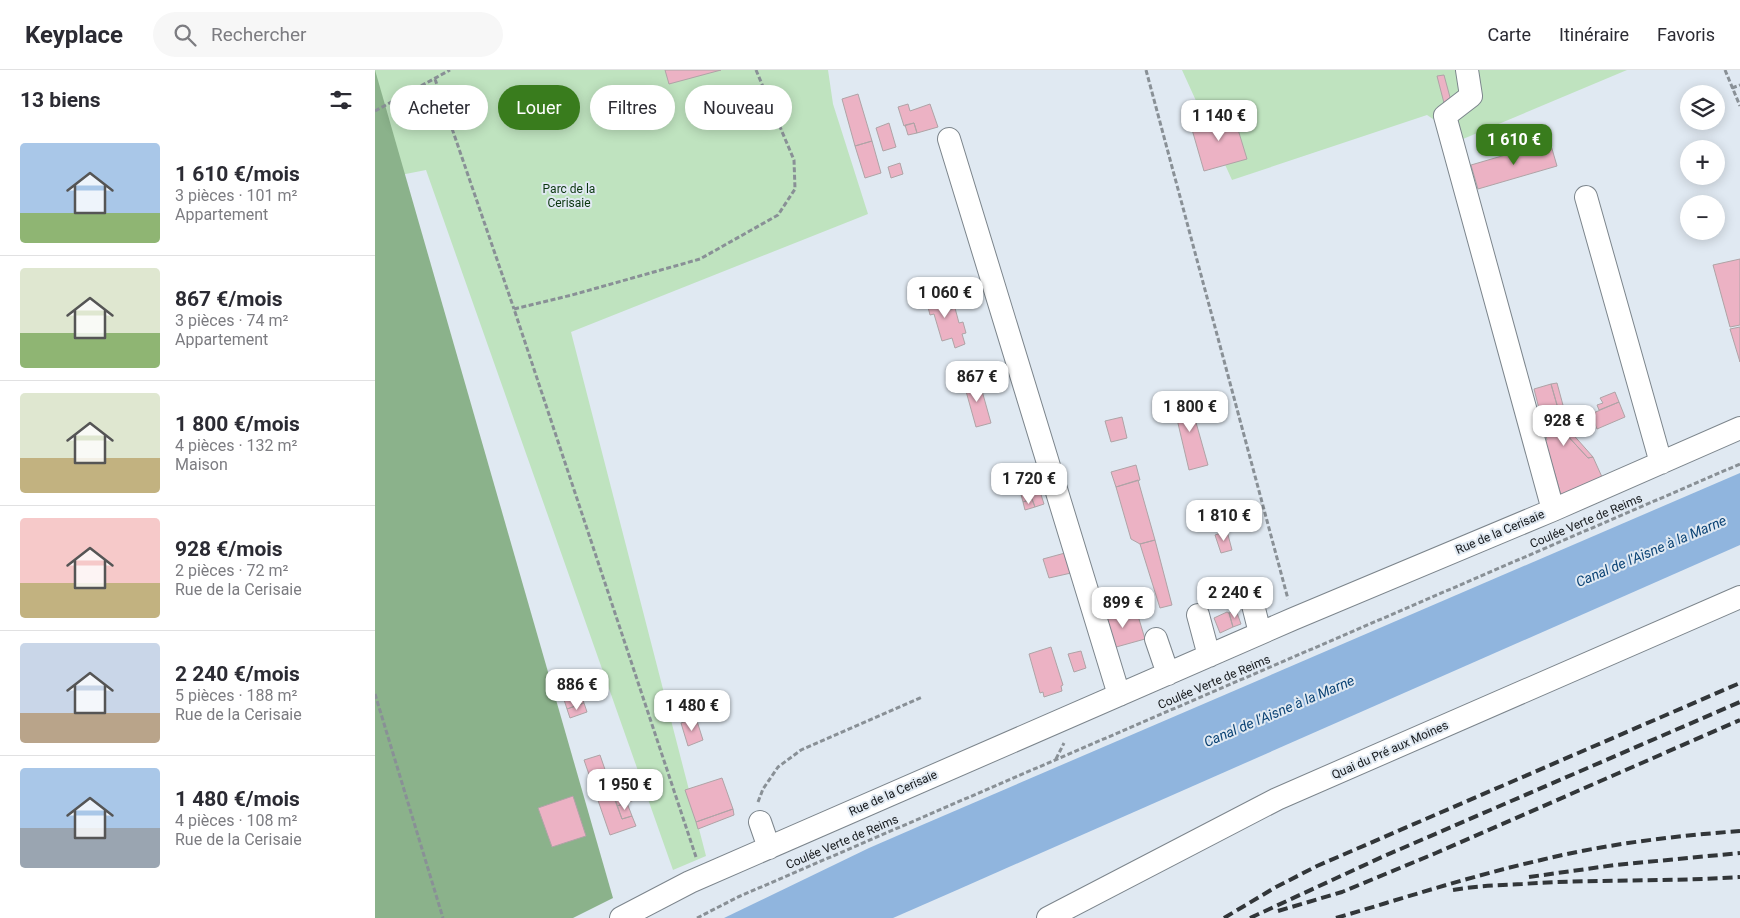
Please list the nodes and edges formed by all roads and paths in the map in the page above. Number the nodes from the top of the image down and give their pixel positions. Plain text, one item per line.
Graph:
1 (451, 70) edge
2 (755, 70) edge
3 (1146, 70) edge
4 (1467, 70) edge
5 (1725, 70) edge
6 (435, 78) junction
7 (1740, 85) edge
8 (1732, 88) junction
9 (1740, 106) edge
10 (375, 111) edge
11 (949, 139) dead end
12 (1586, 197) dead end
13 (514, 310) junction
14 (1740, 428) edge
15 (1661, 462) junction
16 (1740, 464) edge
17 (1553, 510) junction
18 (1250, 593) dead end
19 (1740, 598) edge
20 (1197, 615) dead end
21 (1293, 619) junction
22 (1260, 633) junction
23 (1156, 640) dead end
24 (1209, 656) junction
25 (1168, 674) junction
26 (375, 694) edge
27 (1119, 695) junction
28 (922, 697) dead end
29 (760, 822) joint
30 (769, 848) junction
31 (703, 877) junction
32 (443, 918) edge
33 (621, 918) edge
34 (697, 918) edge
35 (1048, 918) edge

1 - 6 path
2 - 13 path
3 - 21 path
4 - 17 street
5 - 8 path
6 - 10 path
6 - 13 path
7 - 8 path
8 - 9 path
11 - 27 street
12 - 15 street
13 - 31 path
14 - 15 street, Rue de la Cerisaie
15 - 17 street, Rue de la Cerisaie
16 - 34 path, Coulée Verte de Reims
17 - 21 street, Rue de la Cerisaie
18 - 22 street
19 - 35 street, Quai du Pré aux Moines
20 - 24 street
21 - 22 street, Rue de la Cerisaie
22 - 24 street, Rue de la Cerisaie
23 - 25 street
24 - 25 street, Rue de la Cerisaie
25 - 27 street, Rue de la Cerisaie
26 - 32 path
27 - 30 street, Rue de la Cerisaie
28 - 29 path
29 - 30 street
30 - 31 street, Rue de la Cerisaie
31 - 33 street, Rue de la Cerisaie

